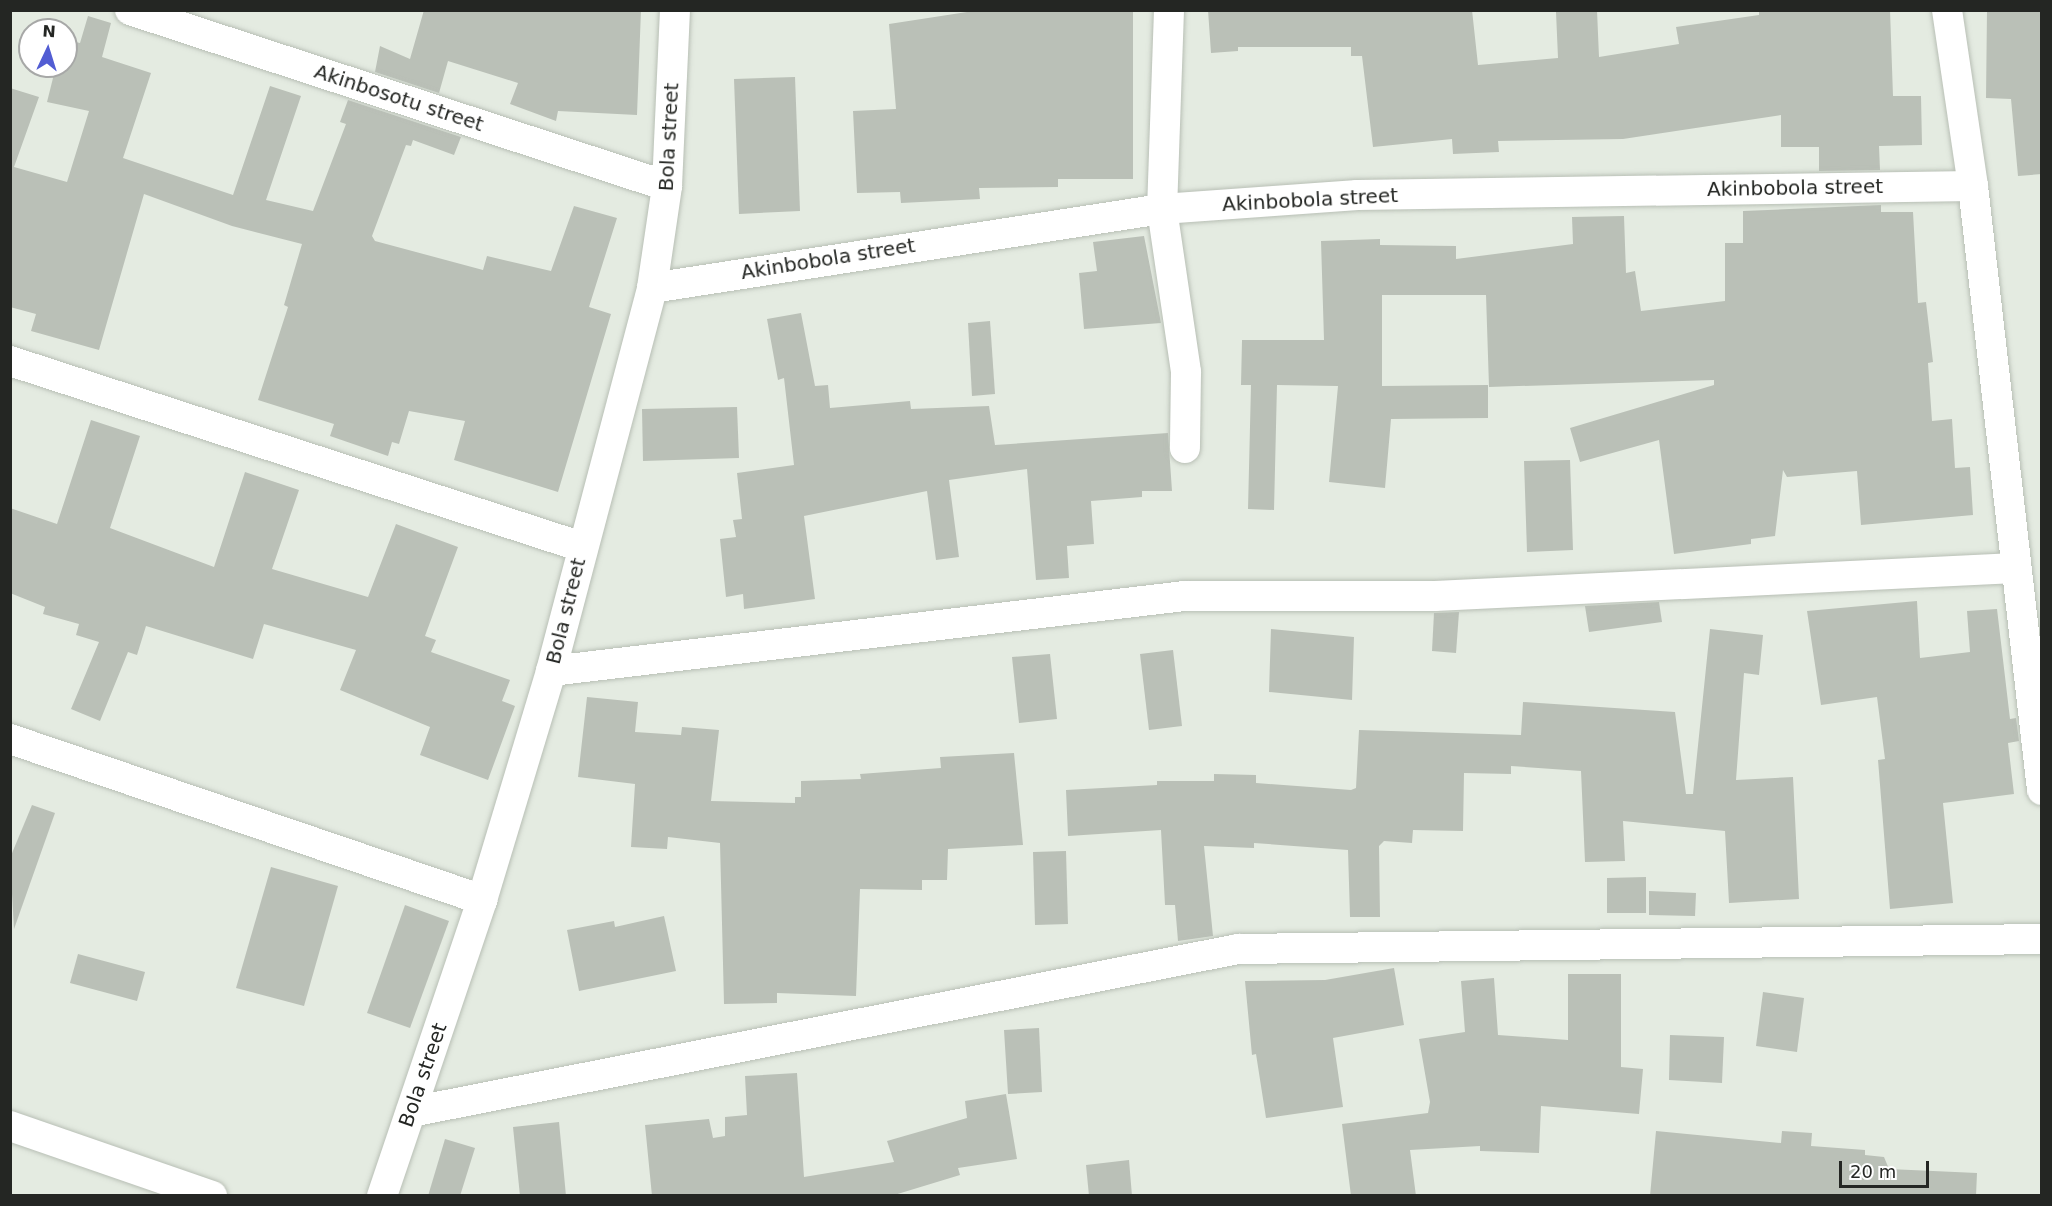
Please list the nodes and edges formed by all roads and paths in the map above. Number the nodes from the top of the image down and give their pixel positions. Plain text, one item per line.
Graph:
1 (130, 10) edge
2 (675, 10) edge
3 (1169, 10) edge
4 (1947, 10) edge
5 (667, 186) junction
6 (1973, 186) junction
7 (1162, 209) junction
8 (652, 288) junction
9 (10, 362) edge
10 (1185, 448) dead end
11 (582, 548) junction
12 (2015, 568) junction
13 (551, 671) junction
14 (10, 739) edge
15 (2042, 790) edge
16 (482, 900) junction
17 (2042, 939) edge
18 (411, 1112) junction
19 (10, 1126) edge
20 (212, 1196) edge
21 (382, 1196) edge

1 - 5 street, Akinbosotu street
2 - 5 street, Bola street
3 - 7 street
4 - 6 street
5 - 8 street, Bola street
6 - 7 street, Akinbobola street
6 - 12 street
7 - 8 street, Akinbobola street
7 - 10 street
8 - 11 street, Bola street
9 - 11 street
11 - 13 street, Bola street
12 - 13 street
12 - 15 street
13 - 16 street, Bola street
14 - 16 street
16 - 18 street, Bola street
17 - 18 street
18 - 21 street, Bola street
19 - 20 street

